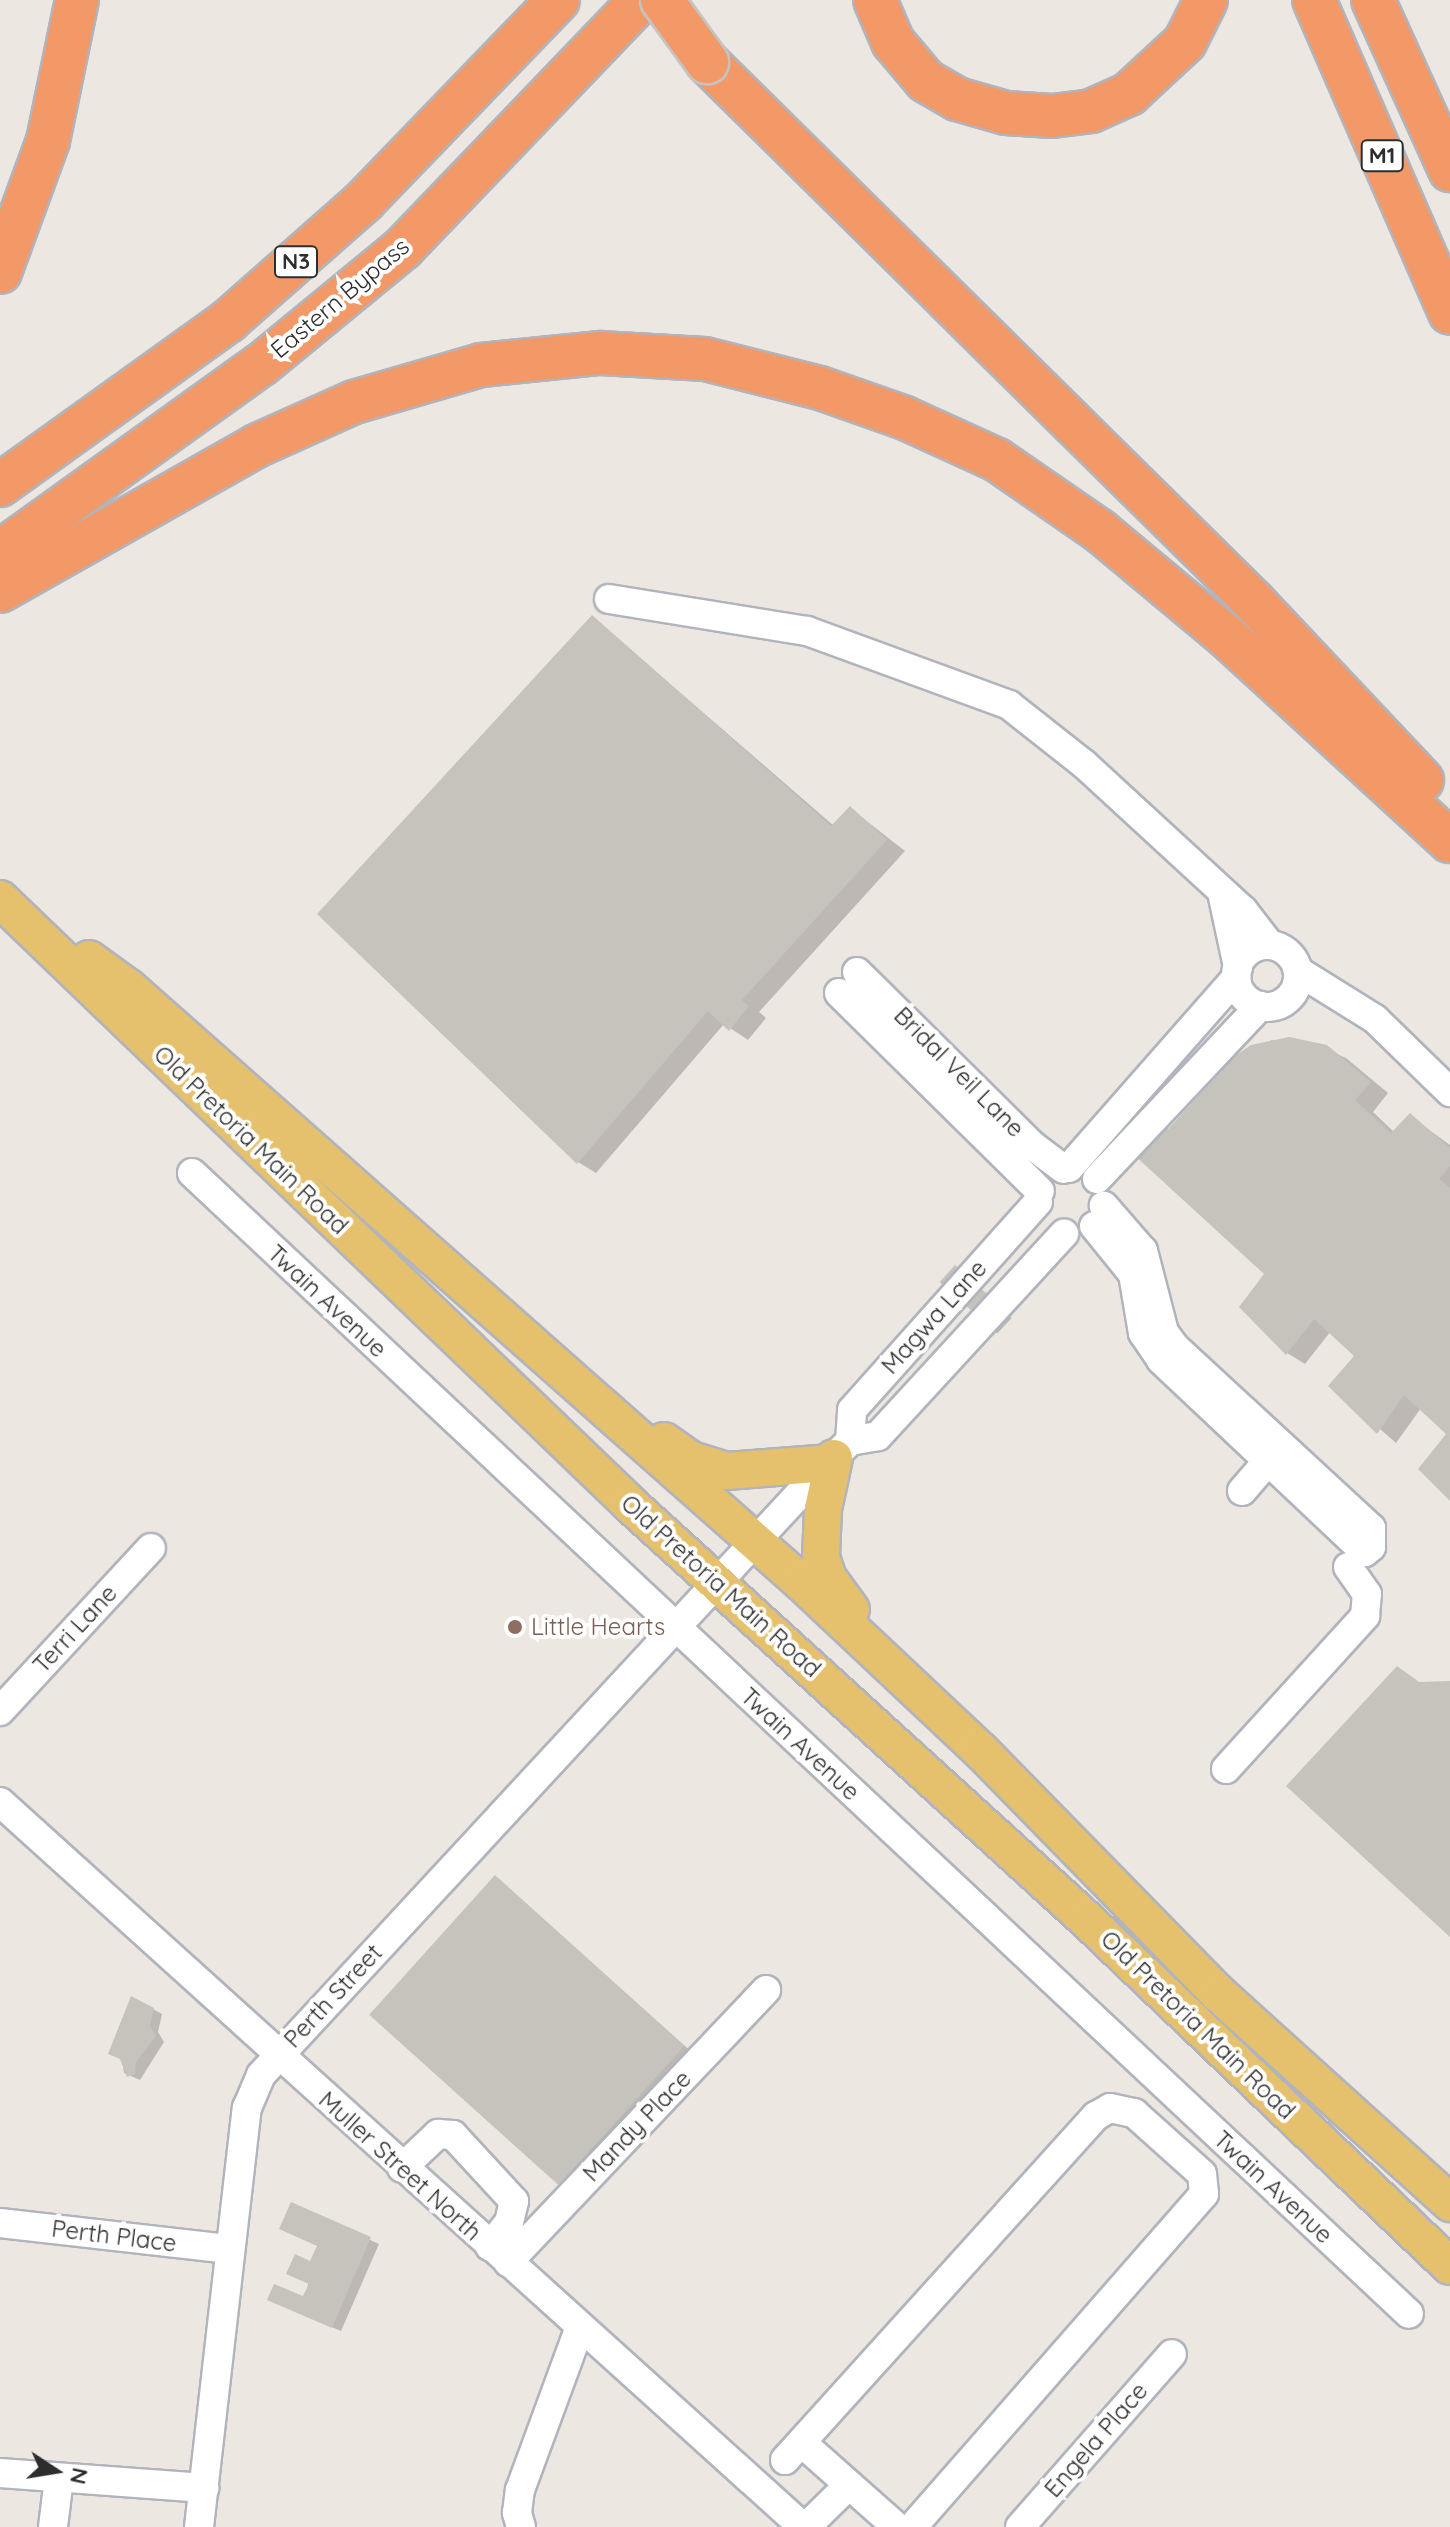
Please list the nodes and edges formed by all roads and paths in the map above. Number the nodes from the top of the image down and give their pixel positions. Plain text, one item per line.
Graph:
1 (77, 0) edge
2 (558, 0) edge
3 (641, 0) edge
4 (662, 0) edge
5 (686, 0) edge
6 (875, 0) edge
7 (1206, 0) edge
8 (1314, 0) edge
9 (1373, 0) edge
10 (1450, 170) edge
11 (403, 248) junction
12 (0, 272) edge
13 (1450, 313) edge
14 (0, 485) edge
15 (0, 552) edge
16 (0, 591) edge
17 (609, 599) dead end
18 (1450, 810) edge
19 (1450, 841) edge
20 (0, 897) edge
21 (1223, 897) junction
22 (1270, 945) junction
23 (1298, 971) junction
24 (1237, 972) junction
25 (848, 983) dead end
26 (1336, 994) junction
27 (1289, 999) junction
28 (1260, 1006) junction
29 (956, 1088) junction
30 (1450, 1092) edge
31 (1066, 1168) junction
32 (192, 1173) dead end
33 (1039, 1197) junction
34 (1099, 1204) junction
35 (1064, 1234) junction
36 (545, 1357) junction
37 (837, 1454) junction
38 (1242, 1491) dead end
39 (753, 1543) junction
40 (151, 1548) dead end
41 (1348, 1567) dead end
42 (716, 1582) junction
43 (673, 1627) junction
44 (0, 1711) edge
45 (952, 1723) junction
46 (1226, 1769) dead end
47 (0, 1802) edge
48 (766, 1990) dead end
49 (277, 2057) junction
50 (402, 2168) junction
51 (1450, 2203) edge
52 (0, 2223) edge
53 (228, 2249) junction
54 (499, 2254) junction
55 (1450, 2266) edge
56 (1409, 2314) dead end
57 (580, 2327) junction
58 (1172, 2354) dead end
59 (0, 2473) edge
60 (59, 2478) junction
61 (849, 2485) junction
62 (204, 2488) junction
63 (53, 2527) edge
64 (199, 2527) edge
65 (521, 2527) edge
66 (804, 2527) edge
67 (897, 2527) edge
68 (912, 2527) edge
69 (1020, 2527) edge

1 - 12 highway
2 - 14 highway, N3
3 - 11 highway, Eastern Bypass / N3
4 - 18 highway, bridge
5 - 11 highway
6 - 7 highway
8 - 13 highway, M1
9 - 10 highway, M1
11 - 15 highway, Eastern Bypass / N3
16 - 19 highway
17 - 21 street
20 - 36 main road, Old Pretoria Main Road
20 - 42 main road, Old Pretoria Main Road
21 - 22 street
21 - 24 street
22 - 23 street
22 - 24 street
23 - 26 street
23 - 27 street
24 - 28 street
24 - 31 street, Magwa Lane
25 - 29 street, Bridal Veil Lane
26 - 27 street
26 - 30 street
27 - 28 street
28 - 34 street
29 - 31 street, Bridal Veil Lane
29 - 33 street, Bridal Veil Lane
31 - 33 street, Magwa Lane
31 - 34 street
32 - 43 street, Twain Avenue
33 - 35 street
33 - 37 street, Magwa Lane
34 - 35 street
34 - 38 street
35 - 37 street, Magwa Lane
36 - 37 main road
36 - 39 main road, Old Pretoria Main Road
37 - 39 street, Magwa Lane
37 - 45 main road
39 - 42 street, Magwa Lane
39 - 45 main road, Old Pretoria Main Road
40 - 44 street, Terri Lane
41 - 46 street
42 - 43 street, Perth Street
42 - 55 main road, Old Pretoria Main Road
43 - 49 street, Perth Street
43 - 56 street, Twain Avenue
45 - 51 main road, Old Pretoria Main Road
47 - 49 street, Muller Street North
48 - 54 street, Mandy Place
49 - 50 street, Muller Street North
49 - 53 street, Perth Street
50 - 54 street, Muller Street North
50 - 54 street
52 - 53 street, Perth Place
53 - 62 street, Perth Street
54 - 57 street, Muller Street North
57 - 65 street
57 - 66 street, Muller Street North
58 - 69 street, Engela Place
59 - 60 street
60 - 62 street
60 - 63 street
61 - 66 street
61 - 67 street
61 - 68 street
62 - 64 street, Perth Street

